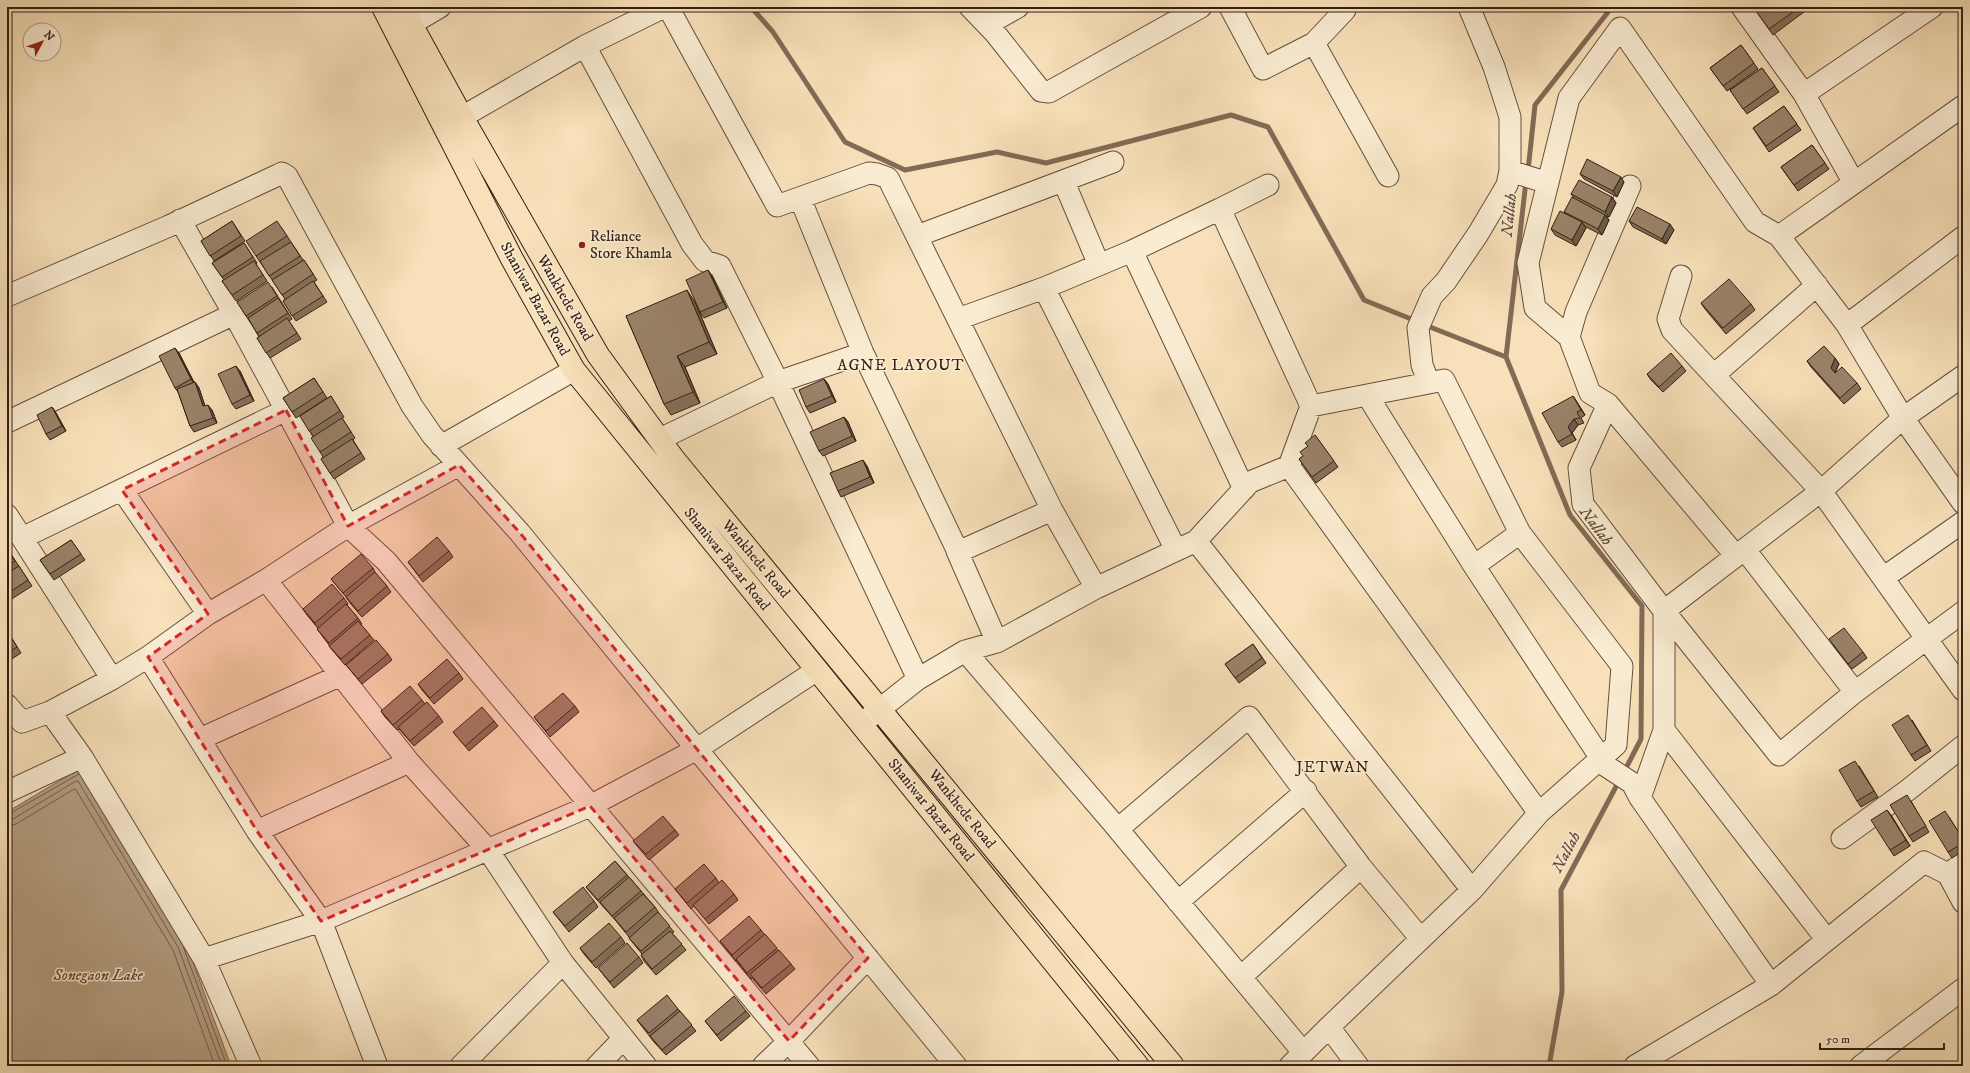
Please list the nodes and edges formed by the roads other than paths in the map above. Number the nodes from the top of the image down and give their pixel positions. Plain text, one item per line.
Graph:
1 (383, 7) edge
2 (440, 7) edge
3 (664, 7) edge
4 (668, 7) edge
5 (970, 7) edge
6 (1018, 7) edge
7 (1201, 7) edge
8 (1230, 7) edge
9 (1343, 7) edge
10 (1469, 7) edge
11 (1742, 7) edge
12 (1932, 7) edge
13 (407, 16) edge
14 (988, 24) junction
15 (1314, 43) junction
16 (585, 46) junction
17 (1804, 94) junction
18 (1963, 106) edge
19 (462, 116) junction
20 (1113, 162) dead end
21 (1510, 171) junction
22 (1388, 176) dead end
23 (1064, 182) junction
24 (1548, 183) junction
25 (1854, 183) junction
26 (1268, 185) dead end
27 (1630, 186) dead end
28 (800, 198) junction
29 (1220, 209) junction
30 (180, 220) junction
31 (917, 236) junction
32 (1779, 236) junction
33 (1963, 237) edge
34 (1132, 251) junction
35 (1099, 265) junction
36 (1680, 276) dead end
37 (1817, 285) junction
38 (1044, 288) junction
39 (7, 296) edge
40 (234, 314) junction
41 (958, 319) junction
42 (1847, 325) junction
43 (1569, 337) junction
44 (863, 354) junction
45 (574, 370) junction
46 (1714, 375) junction
47 (1963, 376) edge
48 (778, 382) junction
49 (1429, 383) junction
50 (1367, 395) junction
51 (1608, 404) junction
52 (1312, 406) junction
53 (286, 410) junction
54 (1903, 418) junction
55 (7, 422) edge
56 (660, 439) junction
57 (441, 446) junction
58 (459, 465) junction
59 (1289, 466) junction
60 (1244, 489) junction
61 (122, 490) junction
62 (1821, 491) junction
63 (1963, 503) edge
64 (1052, 510) junction
65 (7, 515) edge
66 (1963, 522) edge
67 (348, 526) junction
68 (1520, 533) junction
69 (22, 538) junction
70 (1196, 541) junction
71 (1176, 550) junction
72 (957, 551) junction
73 (1740, 553) junction
74 (1474, 566) junction
75 (1883, 578) junction
76 (266, 580) junction
77 (1096, 588) junction
78 (1664, 611) junction
79 (1963, 612) edge
80 (208, 614) junction
81 (1926, 638) junction
82 (997, 642) junction
83 (965, 651) junction
84 (148, 657) junction
85 (817, 670) junction
86 (341, 675) junction
87 (112, 679) junction
88 (918, 679) junction
89 (1963, 690) edge
90 (1855, 692) junction
91 (7, 705) edge
92 (880, 708) junction
93 (50, 712) junction
94 (861, 724) junction
95 (1664, 730) junction
96 (200, 739) junction
97 (1963, 746) edge
98 (697, 749) junction
99 (82, 757) junction
100 (409, 762) junction
101 (1604, 762) junction
102 (1306, 791) junction
103 (1636, 791) junction
104 (7, 792) edge
105 (590, 806) junction
106 (1539, 813) junction
107 (1118, 829) junction
108 (257, 831) junction
109 (1842, 838) dead end
110 (488, 850) junction
111 (1361, 867) junction
112 (1956, 869) edge
113 (1472, 890) junction
114 (1178, 902) junction
115 (1963, 902) edge
116 (321, 921) junction
117 (1421, 938) junction
118 (1827, 940) junction
119 (868, 958) junction
120 (204, 959) junction
121 (562, 963) junction
122 (1241, 977) junction
123 (1771, 985) junction
124 (1963, 989) edge
125 (1329, 1027) junction
126 (623, 1039) junction
127 (789, 1041) junction
128 (1296, 1059) edge
129 (251, 1066) edge
130 (377, 1066) edge
131 (461, 1066) edge
132 (597, 1066) edge
133 (646, 1066) edge
134 (763, 1066) edge
135 (809, 1066) edge
136 (956, 1066) edge
137 (1138, 1066) edge
138 (1173, 1066) edge
139 (1358, 1066) edge
140 (1635, 1066) edge
141 (1860, 1066) edge

1 - 45 main road, Shaniwar Bazar Road
2 - 13 street
3 - 16 street
4 - 28 street
5 - 14 street
6 - 14 street
7 - 14 street
8 - 15 street
9 - 15 street
10 - 21 street
11 - 17 street
12 - 17 street
13 - 19 main road, Wankhede Road
15 - 22 street
16 - 19 street
16 - 48 street
17 - 25 street
18 - 25 street
19 - 56 main road, Wankhede Road
20 - 23 street
21 - 24 street
21 - 49 street
23 - 31 street
23 - 35 street
24 - 32 street
24 - 43 street
25 - 32 street
26 - 29 street
27 - 43 street
28 - 31 street
28 - 44 street
29 - 34 street
29 - 52 street
30 - 39 street
30 - 40 street
30 - 57 street
31 - 41 street
32 - 37 street
33 - 42 street
34 - 35 street
34 - 60 street
35 - 38 street
36 - 46 street
37 - 42 street
37 - 46 street
38 - 41 street
38 - 71 street
40 - 53 street
40 - 55 street
41 - 64 street
42 - 54 street
43 - 51 street
44 - 48 street
44 - 72 street
45 - 57 street
45 - 85 main road, Shaniwar Bazar Road
46 - 62 street
47 - 54 street
48 - 56 street
48 - 88 street
49 - 50 street
49 - 68 street
50 - 52 street
50 - 74 street
51 - 73 street
51 - 78 street
52 - 59 street
53 - 61 street
53 - 67 street
54 - 62 street
54 - 63 street
56 - 92 main road, Wankhede Road
57 - 58 street
58 - 67 street
58 - 98 street
59 - 60 street
59 - 106 street
60 - 70 street
61 - 69 street
61 - 80 street
62 - 73 street
62 - 75 street
64 - 72 street
64 - 77 street
65 - 69 street
66 - 75 street
67 - 76 street
67 - 105 street
68 - 74 street
68 - 101 street
69 - 87 street
70 - 71 street
70 - 113 street
71 - 77 street
72 - 82 street
73 - 78 street
73 - 90 street
74 - 101 street
75 - 81 street
76 - 80 street
76 - 86 street
77 - 82 street
78 - 90 street
78 - 95 street
79 - 81 street
80 - 84 street
81 - 89 street
81 - 90 street
82 - 83 street
83 - 88 street
83 - 107 street
84 - 87 street
84 - 96 street
85 - 94 main road, Shaniwar Bazar Road
85 - 98 street
86 - 96 street
86 - 100 street
87 - 93 street
88 - 92 street
91 - 93 street
92 - 94 street
92 - 138 main road, Wankhede Road
93 - 99 street
94 - 137 main road, Shaniwar Bazar Road
95 - 103 street
95 - 118 street
96 - 108 street
97 - 109 street
98 - 105 street
98 - 119 street
99 - 104 street
99 - 120 street
100 - 108 street
100 - 110 street
101 - 103 street
101 - 106 street
102 - 107 street
102 - 111 street
102 - 114 street
103 - 123 street
105 - 110 street
105 - 127 street
106 - 113 street
107 - 114 street
108 - 116 street
110 - 116 street
110 - 121 street
111 - 117 street
111 - 122 street
112 - 115 street
112 - 118 street
113 - 117 street
114 - 122 street
116 - 120 street
116 - 130 street
117 - 125 street
118 - 123 street
119 - 127 street
119 - 136 street
120 - 129 street
121 - 126 street
121 - 131 street
122 - 128 street
123 - 140 street
124 - 141 street
125 - 128 street
125 - 139 street
126 - 132 street
126 - 133 street
127 - 134 street
127 - 135 street

